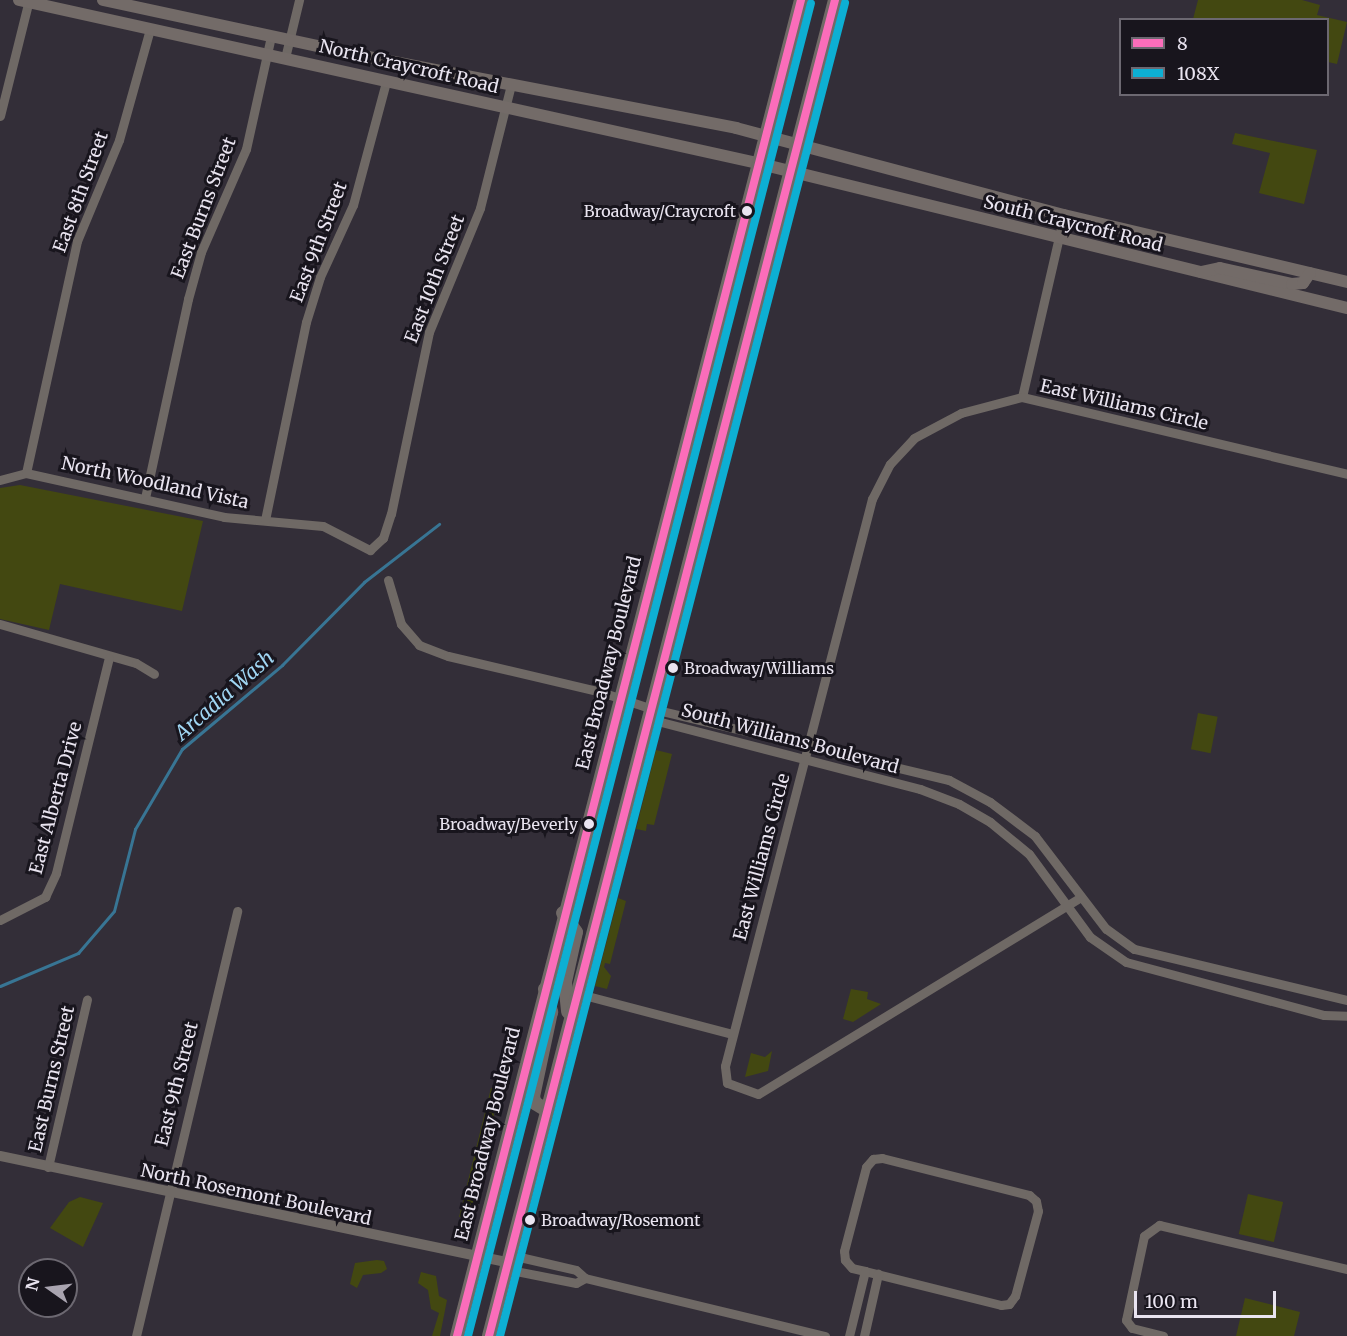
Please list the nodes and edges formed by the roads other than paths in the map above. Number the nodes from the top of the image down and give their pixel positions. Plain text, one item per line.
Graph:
1 (103, 0) edge
2 (299, 0) edge
3 (801, 0) edge
4 (835, 0) edge
5 (26, 1) edge
6 (135, 3) edge
7 (150, 29) junction
8 (272, 36) junction
9 (290, 40) junction
10 (267, 53) junction
11 (285, 58) junction
12 (386, 82) junction
13 (511, 85) junction
14 (506, 107) junction
15 (0, 116) edge
16 (766, 136) junction
17 (799, 144) junction
18 (758, 163) junction
19 (790, 172) junction
20 (1064, 215) junction
21 (1058, 240) junction
22 (1197, 273) junction
23 (1310, 273) junction
24 (1347, 282) edge
25 (1347, 308) edge
26 (1022, 397) junction
27 (26, 473) junction
28 (1347, 474) edge
29 (0, 480) edge
30 (145, 498) junction
31 (265, 520) junction
32 (369, 550) joint
33 (388, 580) dead end
34 (0, 624) edge
35 (109, 658) junction
36 (154, 674) dead end
37 (618, 698) junction
38 (649, 708) junction
39 (809, 744) junction
40 (805, 759) junction
41 (1081, 897) junction
42 (1068, 906) junction
43 (237, 911) dead end
44 (563, 914) junction
45 (0, 920) edge
46 (544, 987) junction
47 (576, 993) junction
48 (87, 999) dead end
49 (1347, 1000) edge
50 (1347, 1016) edge
51 (569, 1020) junction
52 (732, 1034) junction
53 (546, 1110) junction
54 (0, 1156) edge
55 (48, 1167) junction
56 (168, 1191) junction
57 (475, 1258) junction
58 (506, 1262) junction
59 (1347, 1269) edge
60 (865, 1271) junction
61 (878, 1275) junction
62 (585, 1278) junction
63 (788, 1332) edge
64 (136, 1336) edge
65 (457, 1336) edge
66 (489, 1336) edge
67 (825, 1336) edge
68 (849, 1336) edge
69 (864, 1336) edge
70 (1163, 1336) edge

1 - 6 main road, North Craycroft Road
2 - 9 street
3 - 16 main road, East Broadway Boulevard
4 - 17 main road
5 - 7 main road, North Craycroft Road
5 - 15 street
6 - 8 main road, North Craycroft Road
7 - 10 main road, North Craycroft Road
7 - 27 street, East 8th Street
8 - 9 main road, North Craycroft Road
8 - 10 street, East Burns Street
9 - 11 street
9 - 13 main road, North Craycroft Road
10 - 11 main road, North Craycroft Road
10 - 30 street, East Burns Street
11 - 12 main road, North Craycroft Road
12 - 14 main road, North Craycroft Road
12 - 31 street, East 9th Street
13 - 14 street, East 10th Street
13 - 16 main road, North Craycroft Road
14 - 18 main road, North Craycroft Road
14 - 32 street, East 10th Street
16 - 17 main road, North Craycroft Road
16 - 18 main road, East Broadway Boulevard
17 - 19 main road
17 - 20 main road, South Craycroft Road
18 - 19 main road, North Craycroft Road
18 - 37 main road, East Broadway Boulevard
19 - 21 main road, South Craycroft Road
19 - 38 main road
20 - 21 street
20 - 23 main road, South Craycroft Road
21 - 22 main road, South Craycroft Road
21 - 26 street
22 - 23 main road
22 - 25 main road, South Craycroft Road
23 - 24 main road, South Craycroft Road
26 - 28 street, East Williams Circle
26 - 39 street, East Williams Circle
27 - 29 street, North Woodland Vista
27 - 30 street, North Woodland Vista
30 - 31 street, North Woodland Vista
31 - 32 street, North Woodland Vista
33 - 37 street
34 - 35 street
35 - 36 street
35 - 45 street, East Alberta Drive
37 - 38 street
37 - 44 main road, East Broadway Boulevard
38 - 39 street, South Williams Boulevard
38 - 40 street, South Williams Boulevard
38 - 47 main road
39 - 40 street, East Williams Circle
39 - 41 street, South Williams Boulevard
40 - 42 street, South Williams Boulevard
40 - 52 street, East Williams Circle
41 - 42 street, East Williams Circle
41 - 49 street, South Williams Boulevard
42 - 50 street, South Williams Boulevard
42 - 52 street, East Williams Circle
43 - 56 street, East 9th Street
44 - 46 main road, East Broadway Boulevard
44 - 51 main road
46 - 53 main road
46 - 57 main road, East Broadway Boulevard
47 - 51 main road
47 - 52 street
48 - 55 street, East Burns Street
51 - 53 main road
53 - 58 main road
54 - 55 street, North Rosemont Boulevard
55 - 56 street, North Rosemont Boulevard
56 - 57 street, North Rosemont Boulevard
56 - 64 street, East 9th Street
57 - 58 street, North Rosemont Boulevard
57 - 65 main road, East Broadway Boulevard
58 - 62 street
58 - 62 street
58 - 66 main road
59 - 70 street
60 - 61 street
60 - 61 street
60 - 68 street
61 - 69 street
62 - 63 street
63 - 67 street

